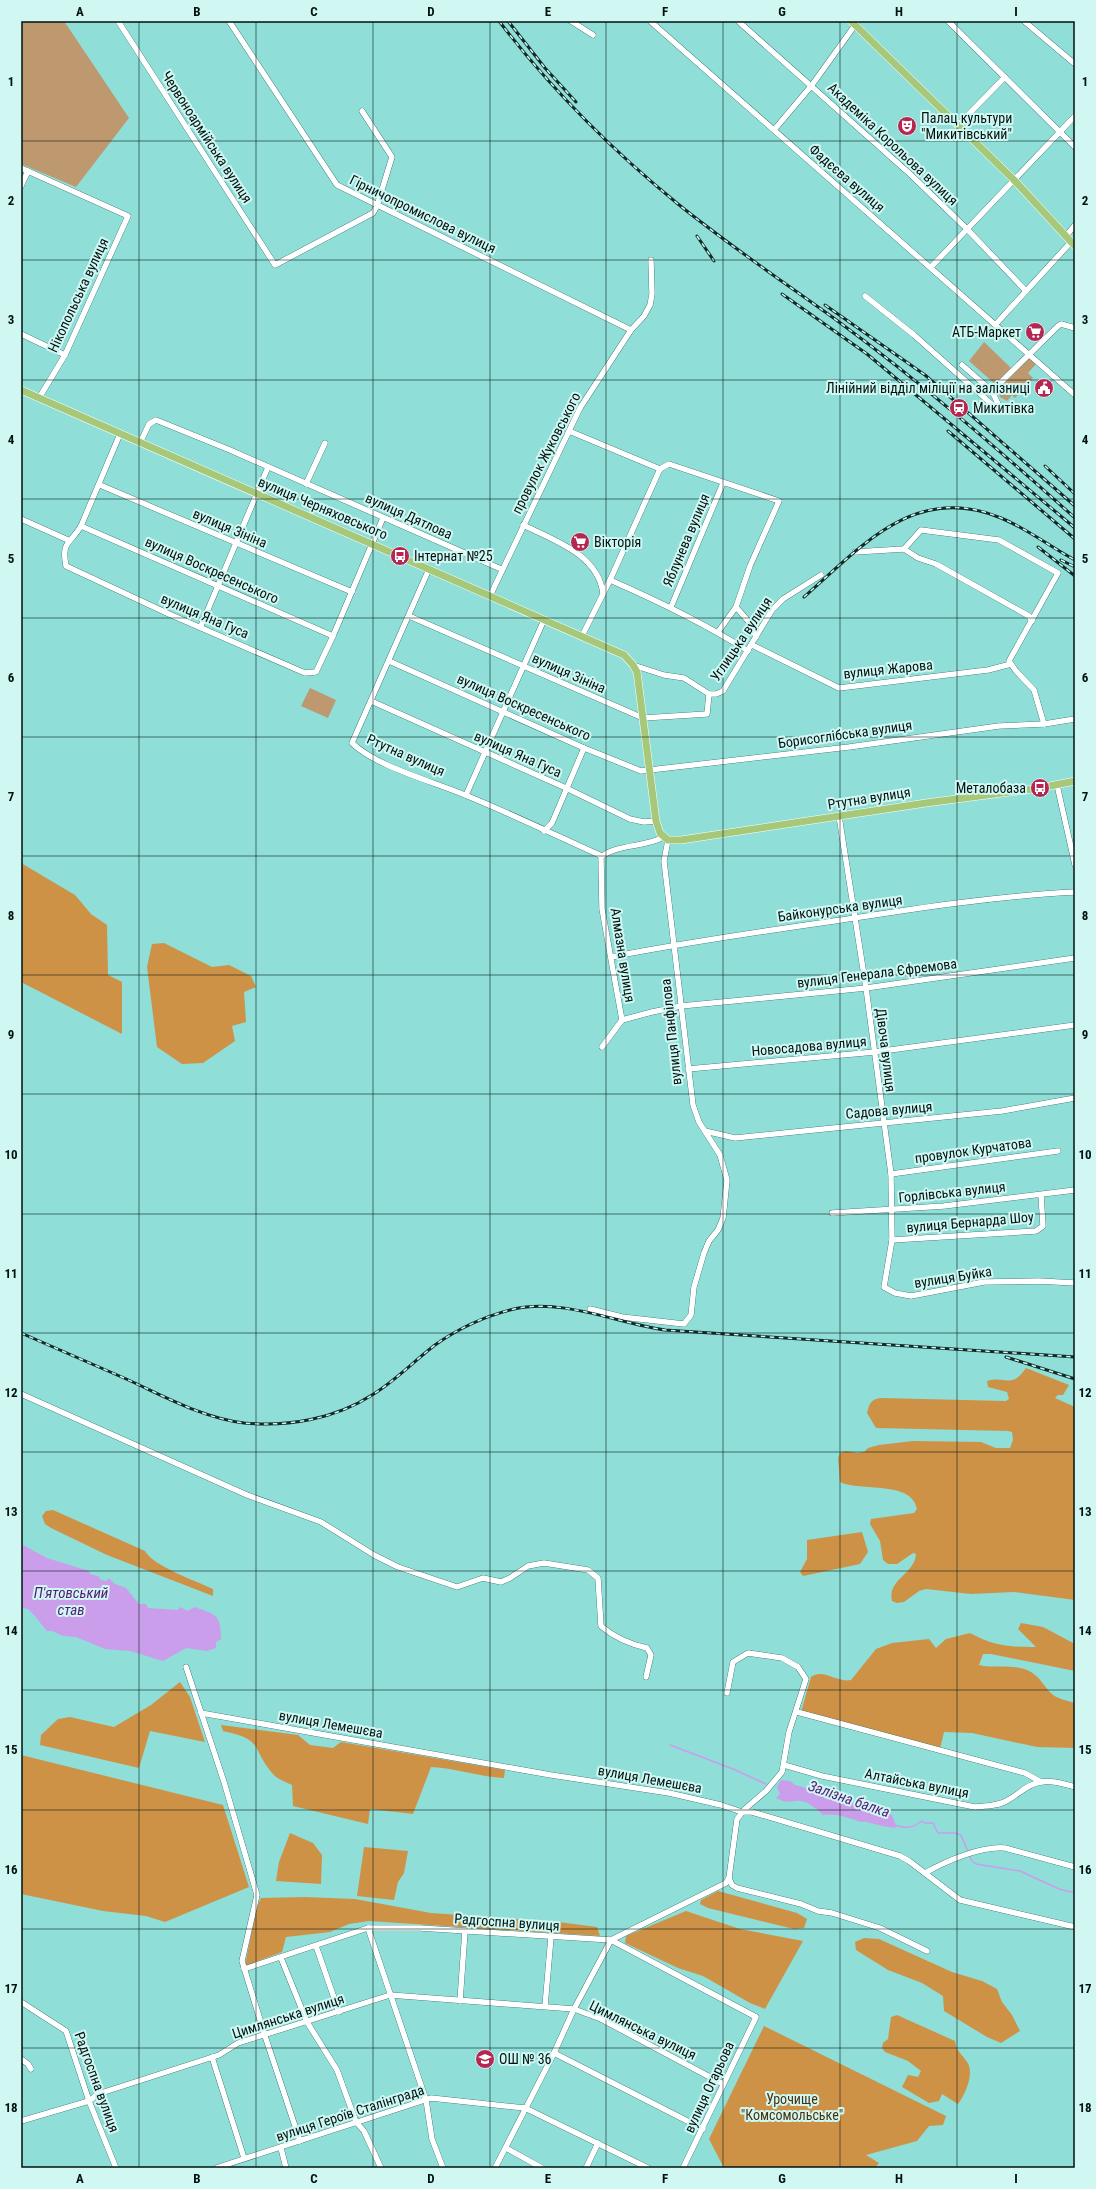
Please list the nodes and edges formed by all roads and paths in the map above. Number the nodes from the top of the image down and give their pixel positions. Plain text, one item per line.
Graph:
1 (118, 21) edge
2 (229, 21) edge
3 (571, 21) edge
4 (650, 21) edge
5 (738, 21) edge
6 (948, 21) edge
7 (1024, 21) edge
8 (855, 22) edge
9 (593, 35) dead end
10 (1075, 64) edge
11 (1004, 77) junction
12 (812, 85) junction
13 (362, 111) dead end
14 (1075, 116) edge
15 (958, 124) junction
16 (774, 130) junction
17 (1060, 133) junction
18 (1075, 147) edge
19 (21, 168) edge
20 (28, 171) junction
21 (1014, 180) junction
22 (21, 186) edge
23 (378, 206) junction
24 (1075, 225) edge
25 (966, 228) junction
26 (1071, 241) edge
27 (651, 260) dead end
28 (931, 267) junction
29 (1026, 291) junction
30 (866, 296) dead end
31 (995, 325) junction
32 (1075, 328) edge
33 (631, 330) junction
34 (21, 334) edge
35 (65, 355) junction
36 (1028, 355) junction
37 (962, 365) dead end
38 (1062, 383) junction
39 (1075, 388) edge
40 (21, 390) edge
41 (992, 391) junction
42 (1075, 395) edge
43 (39, 398) junction
44 (569, 431) junction
45 (120, 434) junction
46 (140, 443) junction
47 (325, 443) dead end
48 (268, 467) junction
49 (660, 469) junction
50 (723, 483) junction
51 (306, 484) junction
52 (100, 485) junction
53 (256, 494) junction
54 (383, 518) junction
55 (21, 519) edge
56 (523, 525) junction
57 (81, 526) junction
58 (68, 540) junction
59 (235, 542) junction
60 (373, 544) junction
61 (904, 549) junction
62 (855, 552) dead end
63 (429, 569) junction
64 (501, 570) junction
65 (821, 575) dead end
66 (610, 580) junction
67 (217, 586) junction
68 (352, 592) junction
69 (603, 594) junction
70 (490, 596) junction
71 (671, 607) junction
72 (736, 607) junction
73 (409, 616) junction
74 (544, 620) junction
75 (1032, 620) junction
76 (201, 626) junction
77 (718, 632) junction
78 (334, 636) junction
79 (582, 636) junction
80 (756, 638) junction
81 (752, 645) junction
82 (748, 651) junction
83 (388, 661) junction
84 (1010, 662) junction
85 (633, 665) junction
86 (525, 666) junction
87 (709, 694) junction
88 (371, 701) junction
89 (504, 712) junction
90 (643, 718) junction
91 (1075, 719) edge
92 (1044, 724) junction
93 (584, 748) junction
94 (486, 753) junction
95 (650, 771) junction
96 (1075, 781) edge
97 (1057, 785) junction
98 (566, 788) junction
99 (466, 795) junction
100 (839, 816) junction
101 (656, 821) junction
102 (544, 831) junction
103 (665, 838) junction
104 (602, 857) junction
105 (1075, 865) edge
106 (1075, 892) edge
107 (856, 918) junction
108 (674, 944) junction
109 (611, 957) junction
110 (1075, 958) edge
111 (866, 988) junction
112 (682, 1006) junction
113 (622, 1020) junction
114 (1075, 1025) edge
115 (602, 1047) dead end
116 (875, 1052) junction
117 (688, 1069) junction
118 (1075, 1098) edge
119 (883, 1122) junction
120 (705, 1132) junction
121 (1058, 1151) dead end
122 (891, 1174) junction
123 (1075, 1190) edge
124 (1041, 1195) junction
125 (892, 1210) junction
126 (832, 1213) dead end
127 (892, 1240) junction
128 (1075, 1283) edge
129 (884, 1287) joint
130 (590, 1309) dead end
131 (21, 1394) edge
132 (186, 1667) dead end
133 (646, 1677) dead end
134 (727, 1693) dead end
135 (797, 1712) junction
136 (201, 1713) junction
137 (784, 1765) junction
138 (1041, 1782) junction
139 (1075, 1787) edge
140 (742, 1812) junction
141 (1075, 1867) edge
142 (925, 1873) junction
143 (729, 1878) junction
144 (1075, 1927) edge
145 (368, 1928) junction
146 (465, 1931) junction
147 (551, 1937) junction
148 (611, 1940) junction
149 (316, 1946) junction
150 (927, 1951) dead end
151 (281, 1958) junction
152 (244, 1969) junction
153 (390, 1995) junction
154 (460, 2001) junction
155 (21, 2002) edge
156 (545, 2006) junction
157 (574, 2009) junction
158 (339, 2012) junction
159 (756, 2017) joint
160 (308, 2022) junction
161 (265, 2036) junction
162 (554, 2053) junction
163 (212, 2057) junction
164 (21, 2059) edge
165 (31, 2069) dead end
166 (723, 2084) junction
167 (426, 2100) junction
168 (89, 2101) junction
169 (525, 2108) junction
170 (21, 2121) edge
171 (356, 2122) junction
172 (703, 2129) junction
173 (300, 2141) junction
174 (598, 2143) junction
175 (281, 2148) junction
176 (506, 2148) junction
177 (244, 2158) junction
178 (116, 2168) edge
179 (216, 2168) edge
180 (286, 2168) edge
181 (381, 2168) edge
182 (443, 2168) edge
183 (495, 2168) edge
184 (542, 2168) edge
185 (586, 2168) edge
186 (648, 2168) edge
187 (683, 2168) edge

1 - 23 street, Червоноармійська вулиця
2 - 23 street, Гірничопромислова вулиця
3 - 9 street
4 - 16 street, Фадєєва вулиця
5 - 12 street, Академіка Корольова вулиця
6 - 11 street
7 - 10 street
8 - 12 street
8 - 15 main road
11 - 15 street
11 - 17 street
12 - 16 street
12 - 25 street, Академіка Корольова вулиця
13 - 23 street
14 - 17 street
15 - 21 main road
16 - 28 street, Фадєєва вулиця
17 - 18 street
17 - 21 street
19 - 20 street
20 - 22 street
20 - 35 street, Нікопольська вулиця
21 - 25 street
21 - 26 main road
23 - 33 street, Гірничопромислова вулиця
24 - 26 street
25 - 28 street
25 - 29 street, Академіка Корольова вулиця
26 - 29 street
27 - 33 street, провулок Жуковського
28 - 31 street, Фадєєва вулиця
29 - 31 street
30 - 41 street
31 - 36 street, Фадєєва вулиця
32 - 36 street
33 - 44 street, провулок Жуковського
34 - 35 street
35 - 43 street, Нікопольська вулиця
36 - 38 street, Фадєєва вулиця
36 - 41 street
37 - 41 street
38 - 39 street
38 - 42 street, Фадєєва вулиця
40 - 43 main road, вулиця Черняховського
43 - 45 main road, вулиця Черняховського
44 - 49 street
44 - 56 street, провулок Жуковського
45 - 46 main road, вулиця Черняховського
45 - 52 street
46 - 48 street, вулиця Дятлова
46 - 53 main road, вулиця Черняховського
47 - 51 street
48 - 51 street, вулиця Дятлова
48 - 53 street
49 - 50 street
49 - 66 street
50 - 71 street, Яблунева вулиця
50 - 72 street
51 - 54 street, вулиця Дятлова
52 - 57 street
52 - 59 street, вулиця Зініна
53 - 59 street
53 - 60 main road, вулиця Черняховського
54 - 60 street
54 - 64 street, вулиця Дятлова
55 - 58 street
56 - 64 street, провулок Жуковського
56 - 69 street
57 - 58 street
57 - 67 street, вулиця Воскресенського
58 - 76 street, вулиця Яна Гуса
59 - 67 street
59 - 68 street, вулиця Зініна
60 - 63 main road, вулиця Черняховського
60 - 68 street
61 - 62 street
61 - 75 street
61 - 75 street
63 - 70 main road, вулиця Черняховського
63 - 73 street, Ртутна вулиця
64 - 70 street, провулок Жуковського
65 - 80 street, Углицька вулиця
66 - 69 street
66 - 71 street
67 - 76 street
67 - 78 street, вулиця Воскресенського
68 - 78 street
69 - 79 street
70 - 74 main road, вулиця Черняховського
71 - 77 street
72 - 77 street
72 - 80 street
73 - 83 street, Ртутна вулиця
73 - 86 street, вулиця Зініна
74 - 79 main road, вулиця Черняховського
74 - 86 street
75 - 84 street
76 - 78 street, вулиця Яна Гуса
77 - 82 street
79 - 85 main road, вулиця Черняховського
80 - 81 street, Углицька вулиця
81 - 82 street, Углицька вулиця
81 - 84 street, вулиця Жарова
82 - 87 street, Углицька вулиця
83 - 88 street, Ртутна вулиця
83 - 89 street, вулиця Воскресенського
84 - 92 street
85 - 87 street, Углицька вулиця
85 - 90 main road
86 - 89 street
86 - 90 street, вулиця Зініна
87 - 90 street, вулиця Зініна
88 - 94 street, вулиця Яна Гуса
88 - 99 street, Ртутна вулиця
89 - 93 street, вулиця Воскресенського
89 - 94 street
90 - 95 main road
91 - 92 street, Борисоглібська вулиця
92 - 95 street, Борисоглібська вулиця
93 - 95 street, вулиця Воскресенського
93 - 98 street
94 - 98 street, вулиця Яна Гуса
94 - 99 street
95 - 101 main road
96 - 97 main road, Ртутна вулиця
97 - 100 main road, Ртутна вулиця
97 - 105 street
98 - 101 street, вулиця Яна Гуса
98 - 102 street
99 - 102 street, Ртутна вулиця
100 - 103 main road, Ртутна вулиця
100 - 107 street, Дівоча вулиця
101 - 103 main road
102 - 104 street, Ртутна вулиця
103 - 104 street, Ртутна вулиця
103 - 108 street, вулиця Панфілова
104 - 109 street, Алмазна вулиця
106 - 107 street, Байконурська вулиця
107 - 108 street, Байконурська вулиця
107 - 111 street, Дівоча вулиця
108 - 109 street, Байконурська вулиця
108 - 112 street, вулиця Панфілова
109 - 113 street, Алмазна вулиця
110 - 111 street, вулиця Генерала Єфремова
111 - 112 street, вулиця Генерала Єфремова
111 - 116 street, Дівоча вулиця
112 - 113 street, Алмазна вулиця
112 - 117 street, вулиця Панфілова
113 - 115 street
114 - 116 street, Новосадова вулиця
116 - 117 street, Новосадова вулиця
116 - 119 street, Дівоча вулиця
117 - 120 street, вулиця Панфілова
118 - 119 street, Садова вулиця
119 - 120 street, Садова вулиця
119 - 122 street, Дівоча вулиця
120 - 130 street, вулиця Панфілова
121 - 122 street, провулок Курчатова
122 - 125 street, Дівоча вулиця
123 - 124 street, Горлівська вулиця
124 - 125 street, Горлівська вулиця
124 - 127 street, вулиця Бернарда Шоу
125 - 126 street, Горлівська вулиця
125 - 127 street, Дівоча вулиця
127 - 129 street, Дівоча вулиця
128 - 129 street, вулиця Буйка
131 - 133 street
132 - 136 street
134 - 135 street
135 - 137 street
135 - 138 street, Алтайська вулиця
136 - 140 street, вулиця Лемешєва
136 - 152 street
137 - 138 street, Алтайська вулиця
137 - 140 street
138 - 139 street, Алтайська вулиця
140 - 142 street, вулиця Лемешєва
140 - 143 street
141 - 142 street
142 - 144 street, вулиця Лемешєва
143 - 148 street
143 - 150 street
145 - 146 street, Радгоспна вулиця
145 - 149 street, Радгоспна вулиця
145 - 153 street
146 - 147 street, Радгоспна вулиця
146 - 154 street
147 - 148 street, Радгоспна вулиця
147 - 156 street
148 - 157 street
148 - 159 street, Радгоспна вулиця
149 - 151 street, Радгоспна вулиця
149 - 158 street
151 - 152 street, Радгоспна вулиця
151 - 160 street
152 - 161 street
153 - 154 street, Цимлянська вулиця
153 - 158 street, Цимлянська вулиця
153 - 167 street
154 - 156 street, Цимлянська вулиця
155 - 168 street, Радгоспна вулиця
156 - 157 street, Цимлянська вулиця
157 - 162 street, Цимлянська вулиця
157 - 166 street, Цимлянська вулиця
158 - 160 street, Цимлянська вулиця
159 - 166 street, вулиця Огарьова
160 - 161 street, Цимлянська вулиця
160 - 171 street
161 - 163 street, Цимлянська вулиця
161 - 173 street
162 - 169 street, Цимлянська вулиця
162 - 172 street
163 - 168 street, Цимлянська вулиця
163 - 177 street
164 - 165 street
166 - 172 street, вулиця Огарьова
167 - 169 street, вулиця Героїв Сталінграда
167 - 171 street, вулиця Героїв Сталінграда
167 - 182 street
168 - 170 street, Цимлянська вулиця
168 - 178 street, Радгоспна вулиця
169 - 174 street, вулиця Героїв Сталінграда
169 - 176 street, Цимлянська вулиця
171 - 173 street, вулиця Героїв Сталінграда
171 - 181 street
172 - 187 street, вулиця Огарьова
173 - 175 street, вулиця Героїв Сталінграда
174 - 185 street
174 - 186 street, вулиця Героїв Сталінграда
175 - 177 street, вулиця Героїв Сталінграда
175 - 180 street
176 - 183 street, Цимлянська вулиця
176 - 184 street
177 - 179 street, вулиця Героїв Сталінграда

